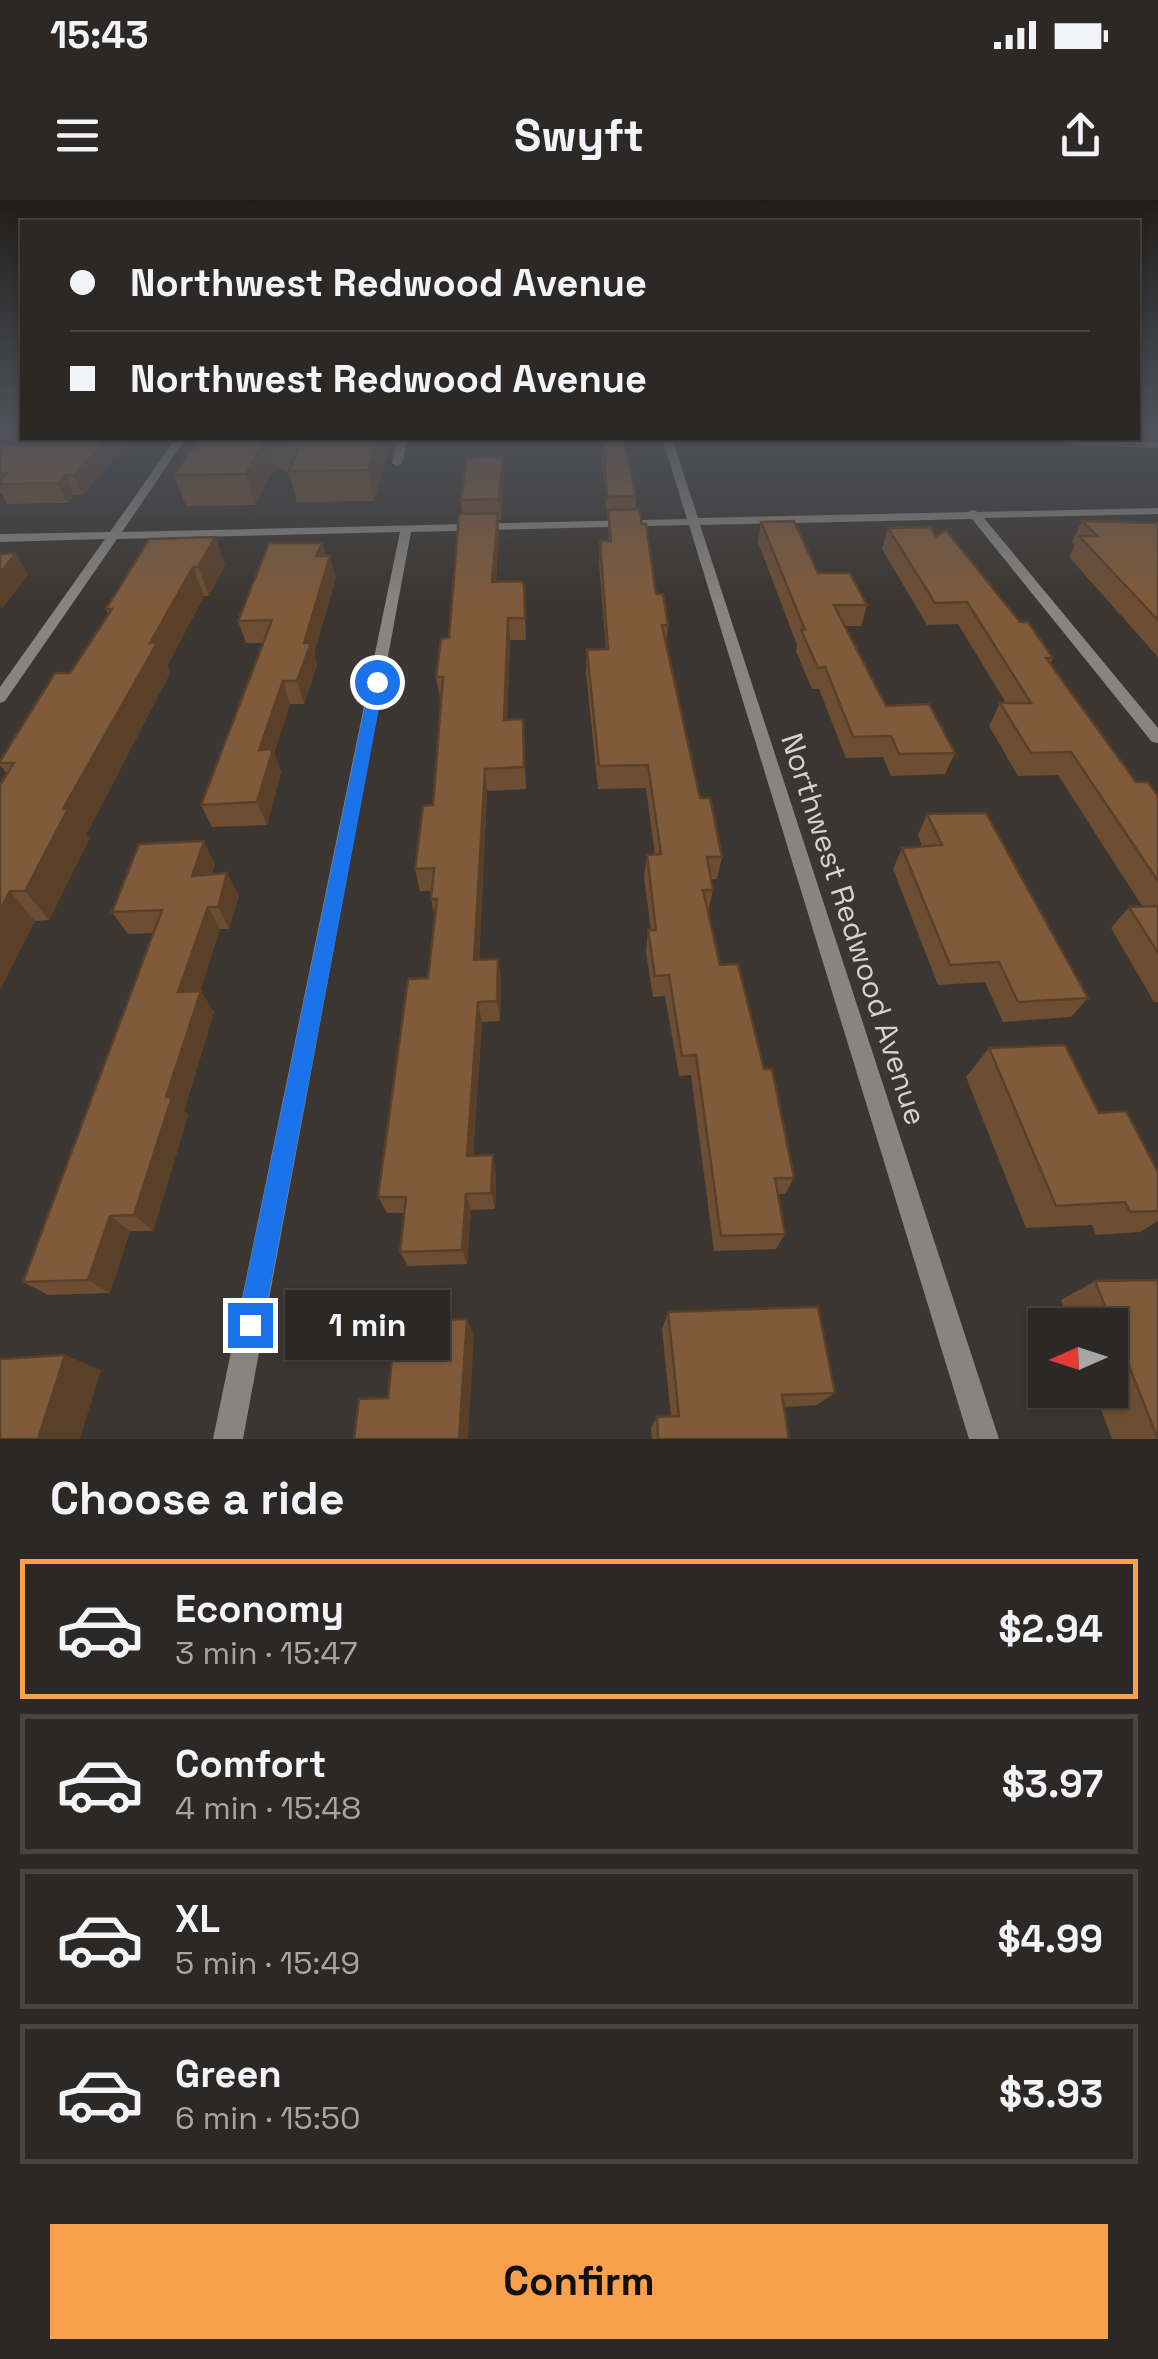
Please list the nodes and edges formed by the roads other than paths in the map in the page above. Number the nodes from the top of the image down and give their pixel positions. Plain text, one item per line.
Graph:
1 (146, 486) edge
2 (683, 486) edge
3 (1158, 512) edge
4 (973, 513) junction
5 (694, 521) junction
6 (406, 530) junction
7 (111, 536) junction
8 (0, 538) edge
9 (0, 698) edge
10 (1158, 738) edge
11 (228, 1439) edge
12 (984, 1439) edge

1 - 7 street
2 - 5 street, Northwest Redwood Avenue
3 - 4 street
4 - 5 street
4 - 10 street
5 - 6 street
5 - 12 street, Northwest Redwood Avenue
6 - 7 street
6 - 11 street
7 - 8 street
7 - 9 street

